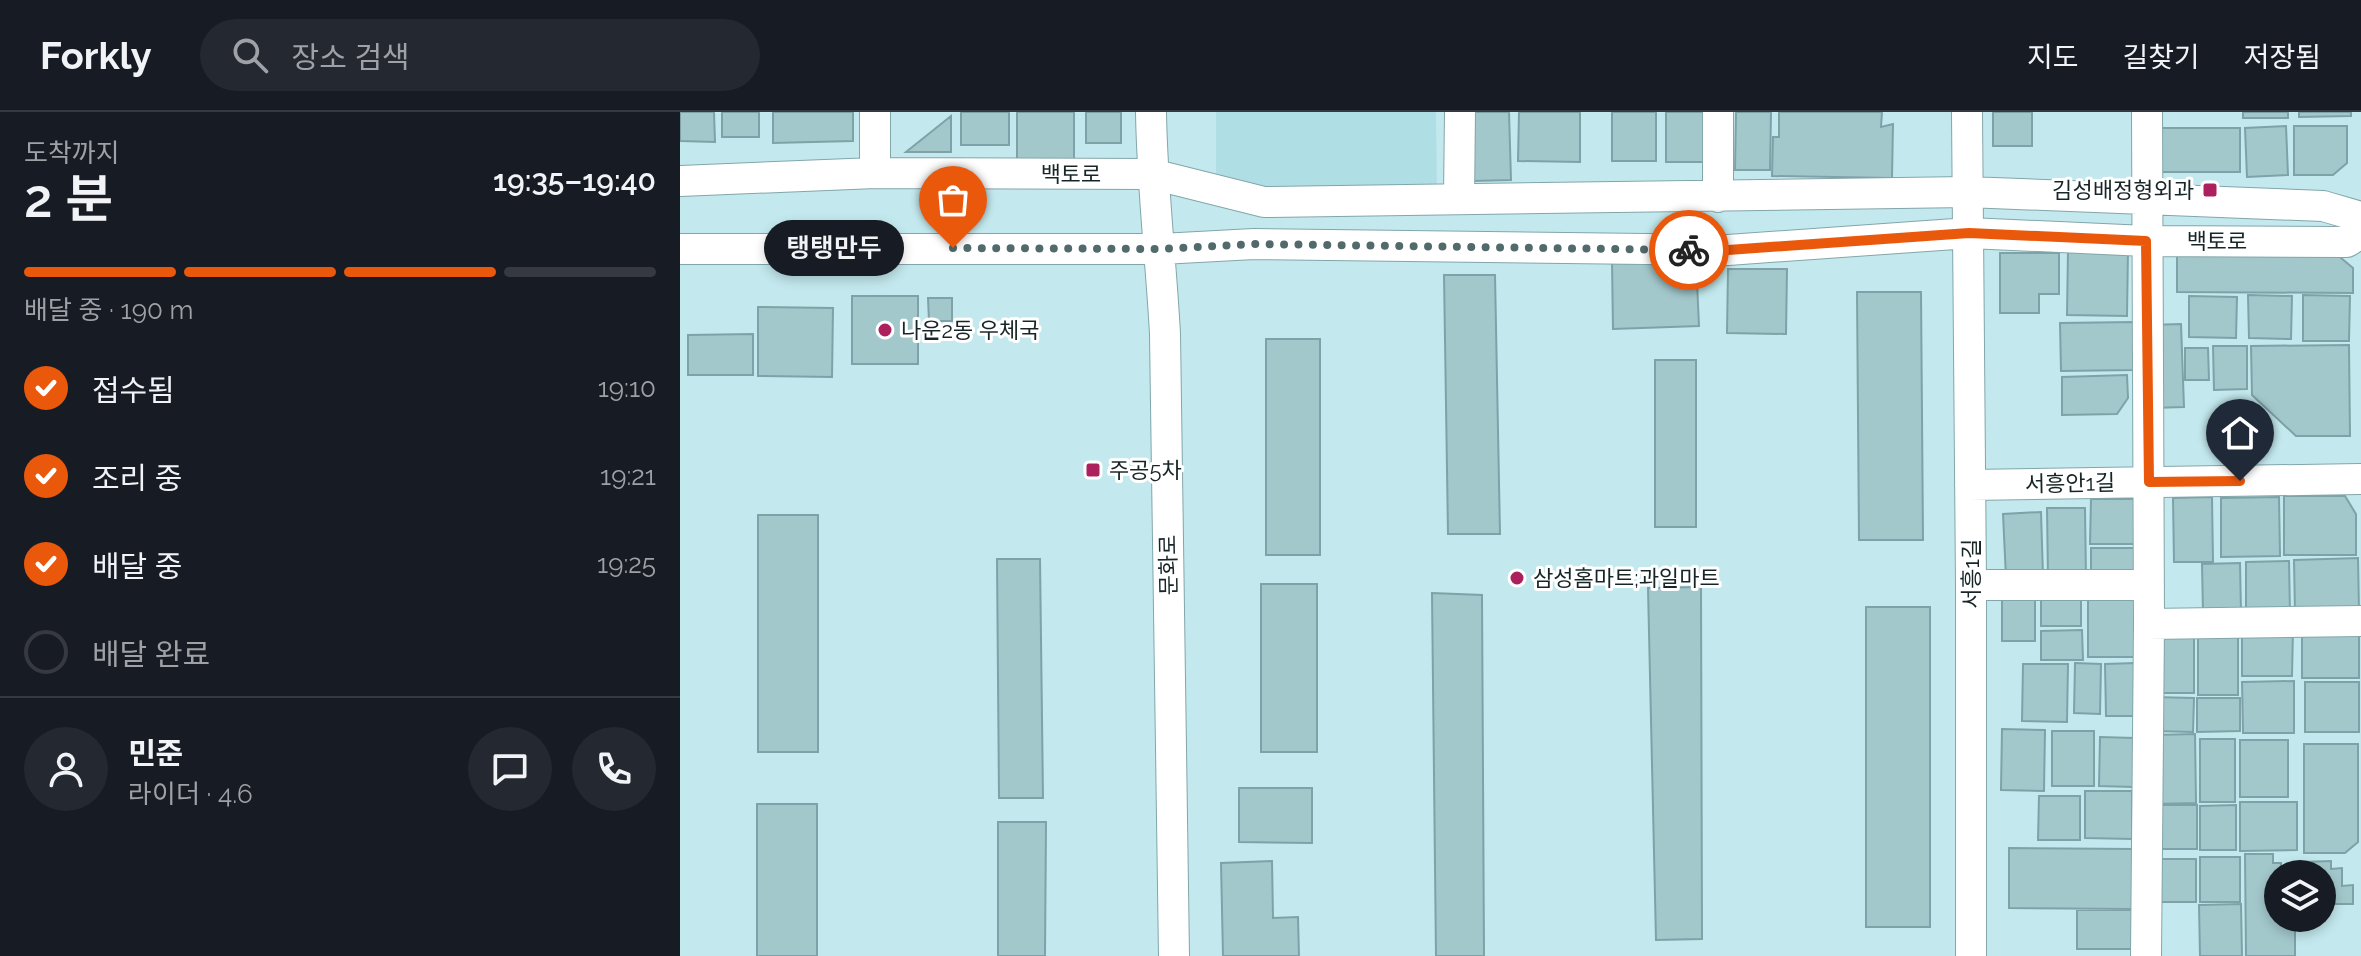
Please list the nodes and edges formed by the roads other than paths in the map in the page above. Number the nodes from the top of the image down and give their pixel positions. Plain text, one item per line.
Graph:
1 (875, 112) edge
2 (1151, 112) edge
3 (1460, 112) edge
4 (1718, 112) edge
5 (1967, 112) edge
6 (2147, 112) edge
7 (875, 173) junction
8 (1152, 174) junction
9 (680, 181) edge
10 (1967, 192) junction
11 (1718, 197) junction
12 (1459, 198) junction
13 (2149, 198) junction
14 (2361, 217) edge
15 (1969, 233) junction
16 (2361, 233) edge
17 (2146, 241) junction
18 (680, 249) edge
19 (1161, 249) junction
20 (2361, 479) edge
21 (2149, 482) junction
22 (1970, 485) junction
23 (1971, 585) junction
24 (2149, 585) junction
25 (2361, 621) edge
26 (2149, 624) junction
27 (1174, 956) edge
28 (1971, 956) edge
29 (2146, 956) edge

1 - 7 street
2 - 8 street, 문화로
3 - 12 street
4 - 11 street
5 - 10 street, 서흥1길
6 - 13 street
7 - 8 street, 백토로
7 - 9 street, 백토로
8 - 12 street, 백토로
8 - 19 street, 문화로
10 - 11 street, 백토로
10 - 13 street, 백토로
10 - 15 street, 서흥1길
11 - 12 street, 백토로
13 - 14 street, 백토로
13 - 17 street
15 - 17 street, 백토로
15 - 19 street, 백토로
15 - 22 street, 서흥1길
16 - 17 street, 백토로
17 - 21 street
18 - 19 street, 백토로
19 - 27 street, 문화로
20 - 21 street, 서흥안1길
21 - 22 street, 서흥안1길
21 - 24 street
22 - 23 street, 서흥1길
23 - 24 street
23 - 28 street, 서흥1길
24 - 26 street
25 - 26 street
26 - 29 street

